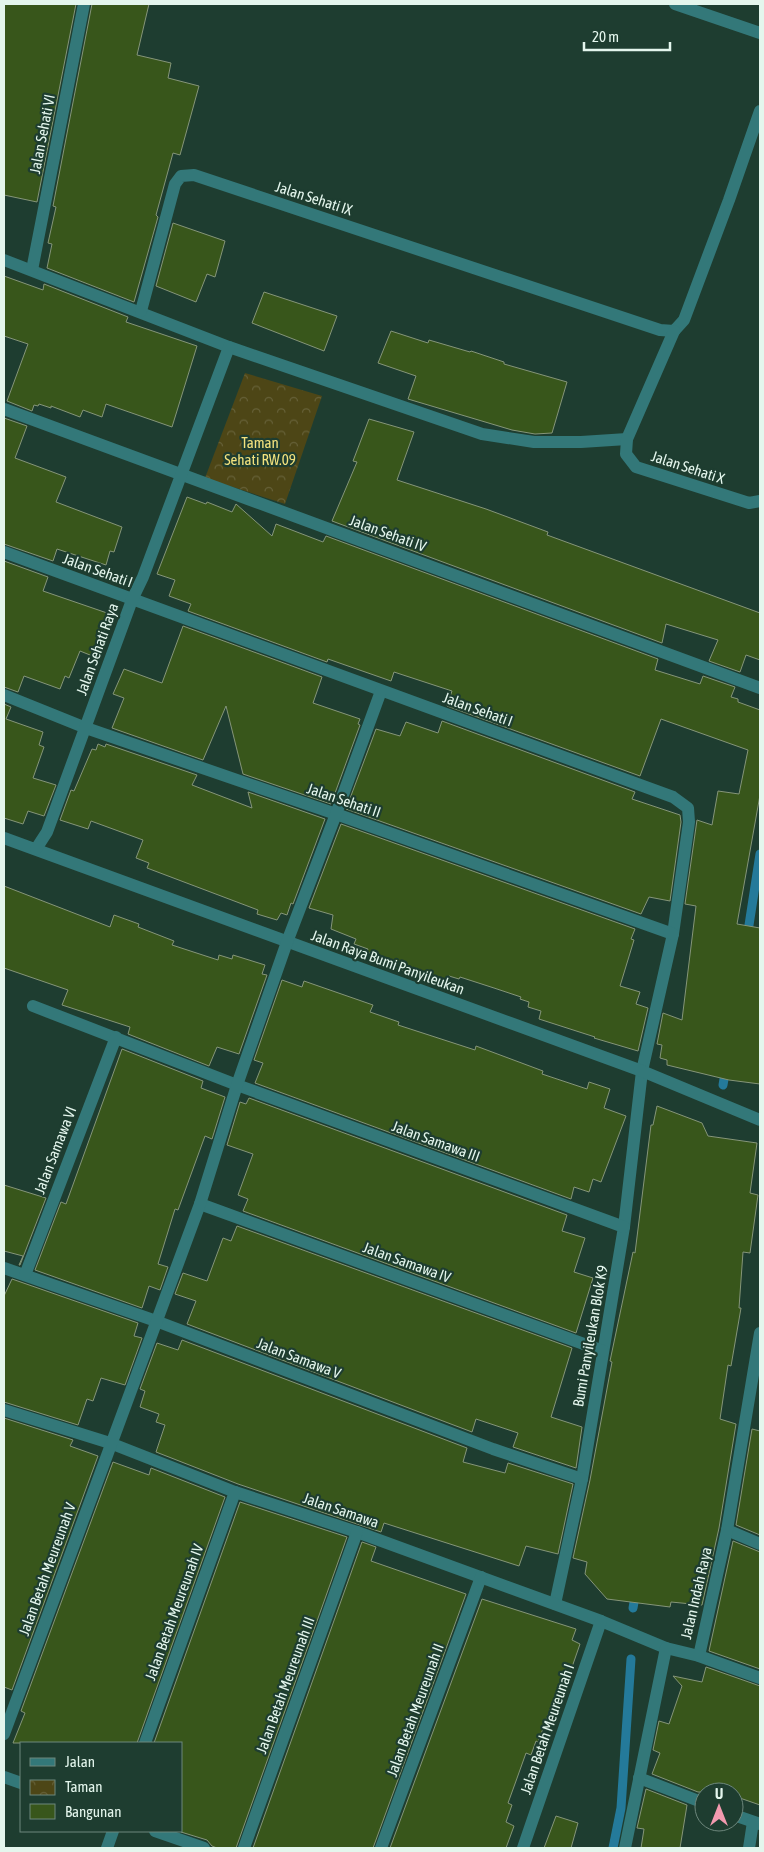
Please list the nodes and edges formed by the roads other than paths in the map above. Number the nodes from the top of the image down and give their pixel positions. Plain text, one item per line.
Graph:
1 (84, 4) edge
2 (675, 4) edge
3 (760, 33) edge
4 (760, 111) edge
5 (4, 260) edge
6 (32, 270) junction
7 (141, 312) junction
8 (674, 331) junction
9 (229, 347) junction
10 (4, 409) edge
11 (627, 439) junction
12 (181, 474) junction
13 (760, 501) edge
14 (4, 552) edge
15 (132, 600) junction
16 (760, 688) edge
17 (381, 691) junction
18 (4, 695) edge
19 (86, 728) junction
20 (336, 814) junction
21 (4, 838) edge
22 (36, 849) junction
23 (673, 934) junction
24 (287, 942) junction
25 (33, 1006) dead end
26 (116, 1037) junction
27 (642, 1071) junction
28 (237, 1084) junction
29 (760, 1120) edge
30 (200, 1204) junction
31 (624, 1227) junction
32 (4, 1268) edge
33 (25, 1274) junction
34 (156, 1321) junction
35 (760, 1333) edge
36 (603, 1351) junction
37 (754, 1401) edge
38 (4, 1410) edge
39 (110, 1443) junction
40 (582, 1479) junction
41 (235, 1492) junction
42 (727, 1530) junction
43 (357, 1532) junction
44 (760, 1544) edge
45 (480, 1580) junction
46 (555, 1604) junction
47 (601, 1621) junction
48 (666, 1648) junction
49 (698, 1656) junction
50 (760, 1678) edge
51 (4, 1734) edge
52 (145, 1742) edge
53 (4, 1777) edge
54 (638, 1778) junction
55 (20, 1783) edge
56 (694, 1799) edge
57 (744, 1818) edge
58 (757, 1823) edge
59 (113, 1832) edge
60 (158, 1832) edge
61 (107, 1848) edge
62 (204, 1848) edge
63 (244, 1848) edge
64 (381, 1848) edge
65 (523, 1848) edge
66 (626, 1848) edge
67 (749, 1848) edge

1 - 6 street, Jalan Sehati VI
2 - 3 street
4 - 8 street
5 - 6 street
6 - 7 street
7 - 8 street, Jalan Sehati IX
7 - 9 street
8 - 11 street
9 - 11 street
9 - 12 street, Jalan Sehati Raya
10 - 12 street, Jalan Sehati IV
11 - 13 street, Jalan Sehati X
12 - 15 street, Jalan Sehati Raya
12 - 16 street, Jalan Sehati IV
14 - 15 street, Jalan Sehati I
15 - 17 street, Jalan Sehati I
15 - 19 street, Jalan Sehati Raya
17 - 20 street, Jalan Betah Meureunah V
17 - 23 street, Jalan Sehati I
18 - 19 street, Jalan Sehati II
19 - 20 street, Jalan Sehati II
19 - 22 street, Jalan Sehati Raya
20 - 23 street, Jalan Sehati II
20 - 24 street, Jalan Betah Meureunah V
21 - 22 street, Jalan Raya Bumi Panyileukan
22 - 24 street, Jalan Raya Bumi Panyileukan
23 - 27 street, Jalan Sehati I
24 - 27 street, Jalan Raya Bumi Panyileukan
24 - 28 street, Jalan Betah Meureunah V
25 - 26 street
26 - 28 street
26 - 33 street, Jalan Samawa VI
27 - 29 street, Jalan Raya Bumi Panyileukan
27 - 31 street, Bumi Panyileukan Blok K9
28 - 30 street, Jalan Betah Meureunah V
28 - 31 street, Jalan Samawa III
30 - 34 street, Jalan Betah Meureunah V
30 - 36 street, Jalan Samawa IV
31 - 36 street, Bumi Panyileukan Blok K9
32 - 33 street, Jalan Samawa V
33 - 34 street, Jalan Samawa V
34 - 39 street, Jalan Betah Meureunah V
34 - 40 street, Jalan Samawa V
35 - 37 street, Jalan Indah Raya
36 - 40 street, Bumi Panyileukan Blok K9
37 - 42 street, Jalan Indah Raya
38 - 39 street, Jalan Samawa
39 - 41 street, Jalan Samawa
39 - 51 street, Jalan Betah Meureunah V
40 - 46 street, Bumi Panyileukan Blok K9
41 - 43 street, Jalan Samawa
41 - 52 street, Jalan Betah Meureunah IV
42 - 44 street
42 - 49 street, Jalan Indah Raya
43 - 45 street, Jalan Samawa
43 - 63 street, Jalan Betah Meureunah III
45 - 46 street, Jalan Samawa
45 - 64 street, Jalan Betah Meureunah II
46 - 47 street, Jalan Samawa
47 - 48 street, Jalan Samawa
47 - 65 street, Jalan Betah Meureunah I
48 - 49 street, Jalan Indah Raya
48 - 54 street, Jalan Indah Raya
49 - 50 street
53 - 55 street
54 - 56 street
54 - 66 street, Jalan Indah Raya
57 - 58 street
58 - 67 street
59 - 61 street
60 - 62 street

